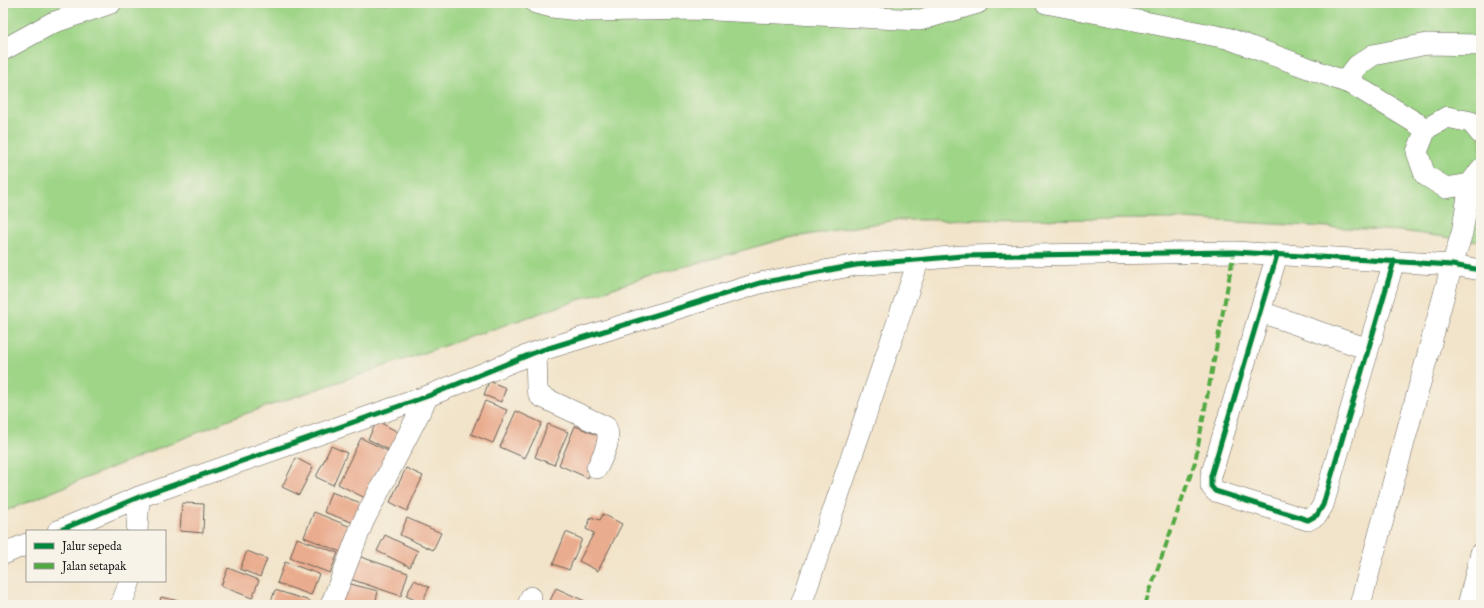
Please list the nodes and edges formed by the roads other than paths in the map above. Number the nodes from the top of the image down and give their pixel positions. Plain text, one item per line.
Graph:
1 (111, 3) edge
2 (536, 3) edge
3 (978, 3) edge
4 (1046, 3) edge
5 (1481, 46) edge
6 (3, 50) edge
7 (1354, 86) junction
8 (1426, 129) junction
9 (1481, 134) edge
10 (1475, 177) edge
11 (1277, 255) junction
12 (919, 259) junction
13 (1394, 261) junction
14 (1452, 265) junction
15 (1481, 270) edge
16 (1261, 312) junction
17 (1368, 349) junction
18 (536, 352) junction
19 (428, 396) junction
20 (597, 468) dead end
21 (139, 497) junction
22 (60, 530) edge
23 (137, 530) edge
24 (26, 544) edge
25 (1481, 553) edge
26 (3, 554) edge
27 (130, 582) edge
28 (122, 605) edge
29 (331, 605) edge
30 (801, 605) edge
31 (1360, 605) edge
32 (1468, 605) edge

1 - 6 street
2 - 3 street
4 - 7 street
5 - 7 street
7 - 8 street
8 - 9 street
8 - 10 street
10 - 14 street
11 - 12 street
11 - 13 street
11 - 16 street
12 - 18 street
12 - 30 street
13 - 14 street
13 - 17 street
14 - 15 street
14 - 31 street
16 - 17 street
16 - 17 street
18 - 19 street
18 - 20 street
19 - 21 street
19 - 29 street
21 - 22 street
21 - 23 street
24 - 26 street
25 - 32 street
27 - 28 street

